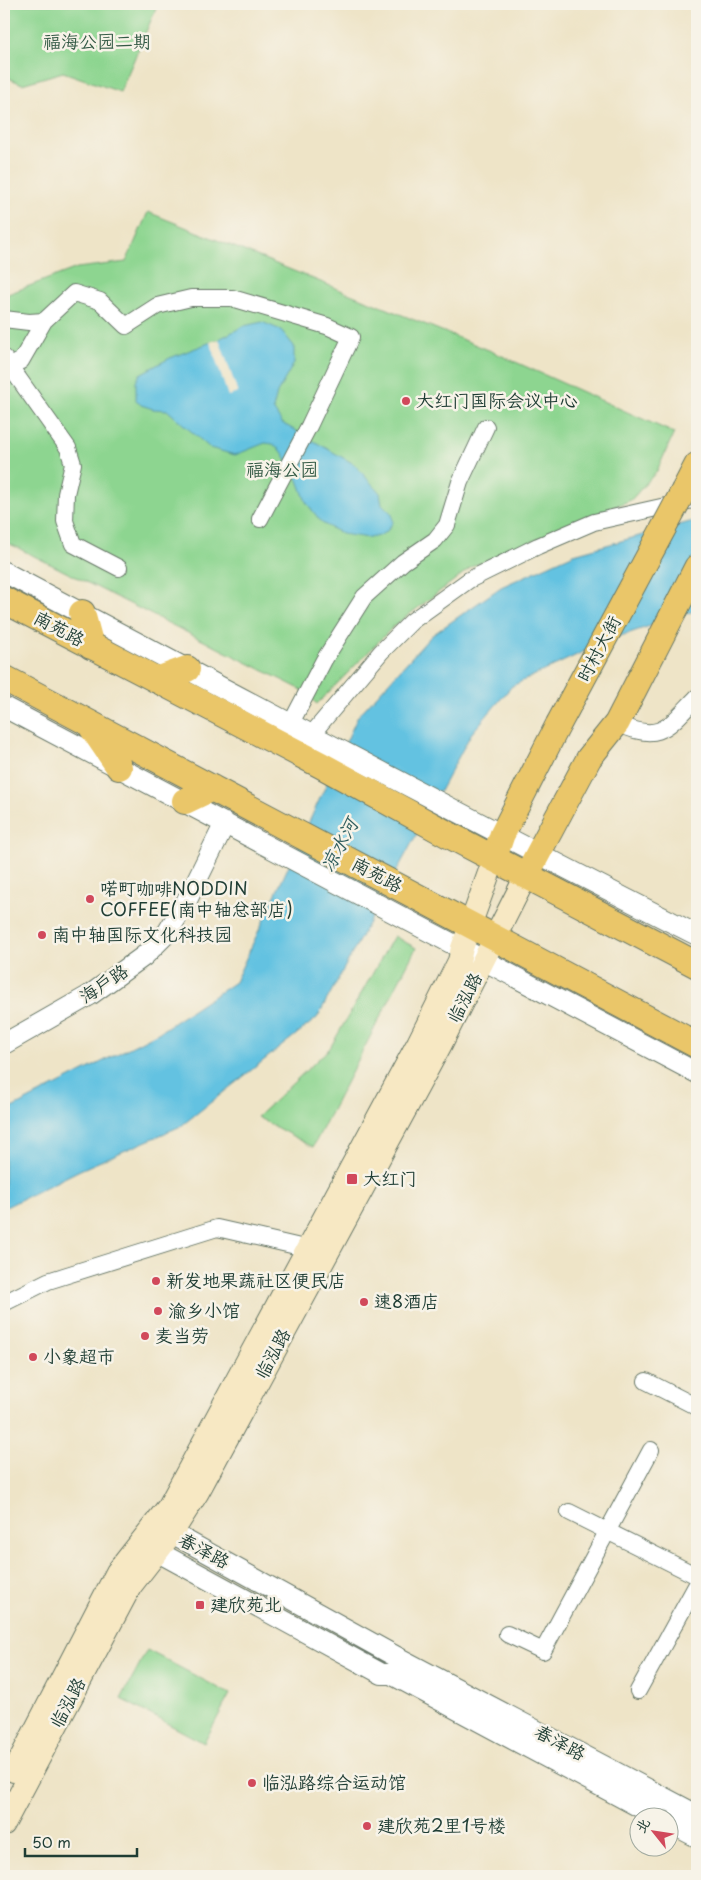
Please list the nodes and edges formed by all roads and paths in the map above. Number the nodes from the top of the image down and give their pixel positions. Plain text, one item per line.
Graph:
1 (4, 319) edge
2 (44, 321) junction
3 (7, 361) edge
4 (486, 426) dead end
5 (697, 465) edge
6 (691, 494) edge
7 (260, 519) dead end
8 (697, 567) edge
9 (119, 568) dead end
10 (4, 572) edge
11 (4, 600) edge
12 (82, 613) junction
13 (92, 646) junction
14 (187, 669) junction
15 (4, 678) edge
16 (157, 680) junction
17 (697, 697) edge
18 (4, 707) edge
19 (89, 723) junction
20 (617, 723) junction
21 (290, 725) junction
22 (311, 735) junction
23 (326, 755) junction
24 (119, 767) junction
25 (212, 788) junction
26 (184, 801) junction
27 (225, 823) junction
28 (281, 838) junction
29 (498, 847) junction
30 (532, 865) junction
31 (697, 935) edge
32 (466, 936) junction
33 (489, 949) junction
34 (697, 965) edge
35 (4, 1044) edge
36 (697, 1045) edge
37 (697, 1072) edge
38 (307, 1250) junction
39 (4, 1303) edge
40 (646, 1380) dead end
41 (697, 1407) edge
42 (651, 1450) dead end
43 (569, 1512) dead end
44 (608, 1531) junction
45 (160, 1539) junction
46 (697, 1576) edge
47 (697, 1584) edge
48 (507, 1634) dead end
49 (638, 1691) dead end
50 (4, 1792) edge
51 (641, 1808) edge
52 (697, 1815) edge
53 (4, 1824) edge
54 (678, 1827) edge
55 (697, 1837) edge

1 - 2 street
2 - 3 street
2 - 7 street
3 - 9 street
4 - 21 street
5 - 6 main road, 时村大街
6 - 22 street
6 - 29 main road, 时村大街, bridge
8 - 20 main road
10 - 12 street
11 - 13 highway, 南苑路
12 - 13 highway
12 - 14 street
13 - 16 highway, 南苑路
14 - 16 highway
14 - 21 street
15 - 19 highway, 南苑路
16 - 23 highway, 南苑路
17 - 20 street
18 - 24 street
19 - 24 highway
19 - 25 highway, 南苑路
20 - 30 main road
21 - 22 street
22 - 23 street
23 - 29 highway, 南苑路
24 - 26 street
25 - 26 highway
25 - 28 highway, 南苑路
26 - 27 street
27 - 28 street
27 - 35 street, 海户路
28 - 32 highway, 南苑路
29 - 30 highway, 南苑路
29 - 32 main road, 临泓路
30 - 31 street
30 - 33 main road, 临泓路
30 - 34 highway, 南苑路
32 - 33 highway, 南苑路
32 - 38 main road, 临泓路
33 - 36 highway, 南苑路
33 - 37 street
33 - 45 main road, 临泓路
38 - 39 street
38 - 45 main road, 临泓路
40 - 41 street
42 - 44 street
43 - 44 street
44 - 46 street
44 - 48 street
45 - 50 main road, 临泓路
45 - 51 street, 春泽路
45 - 52 street, 春泽路
45 - 53 main road, 临泓路
47 - 49 street
54 - 55 street

